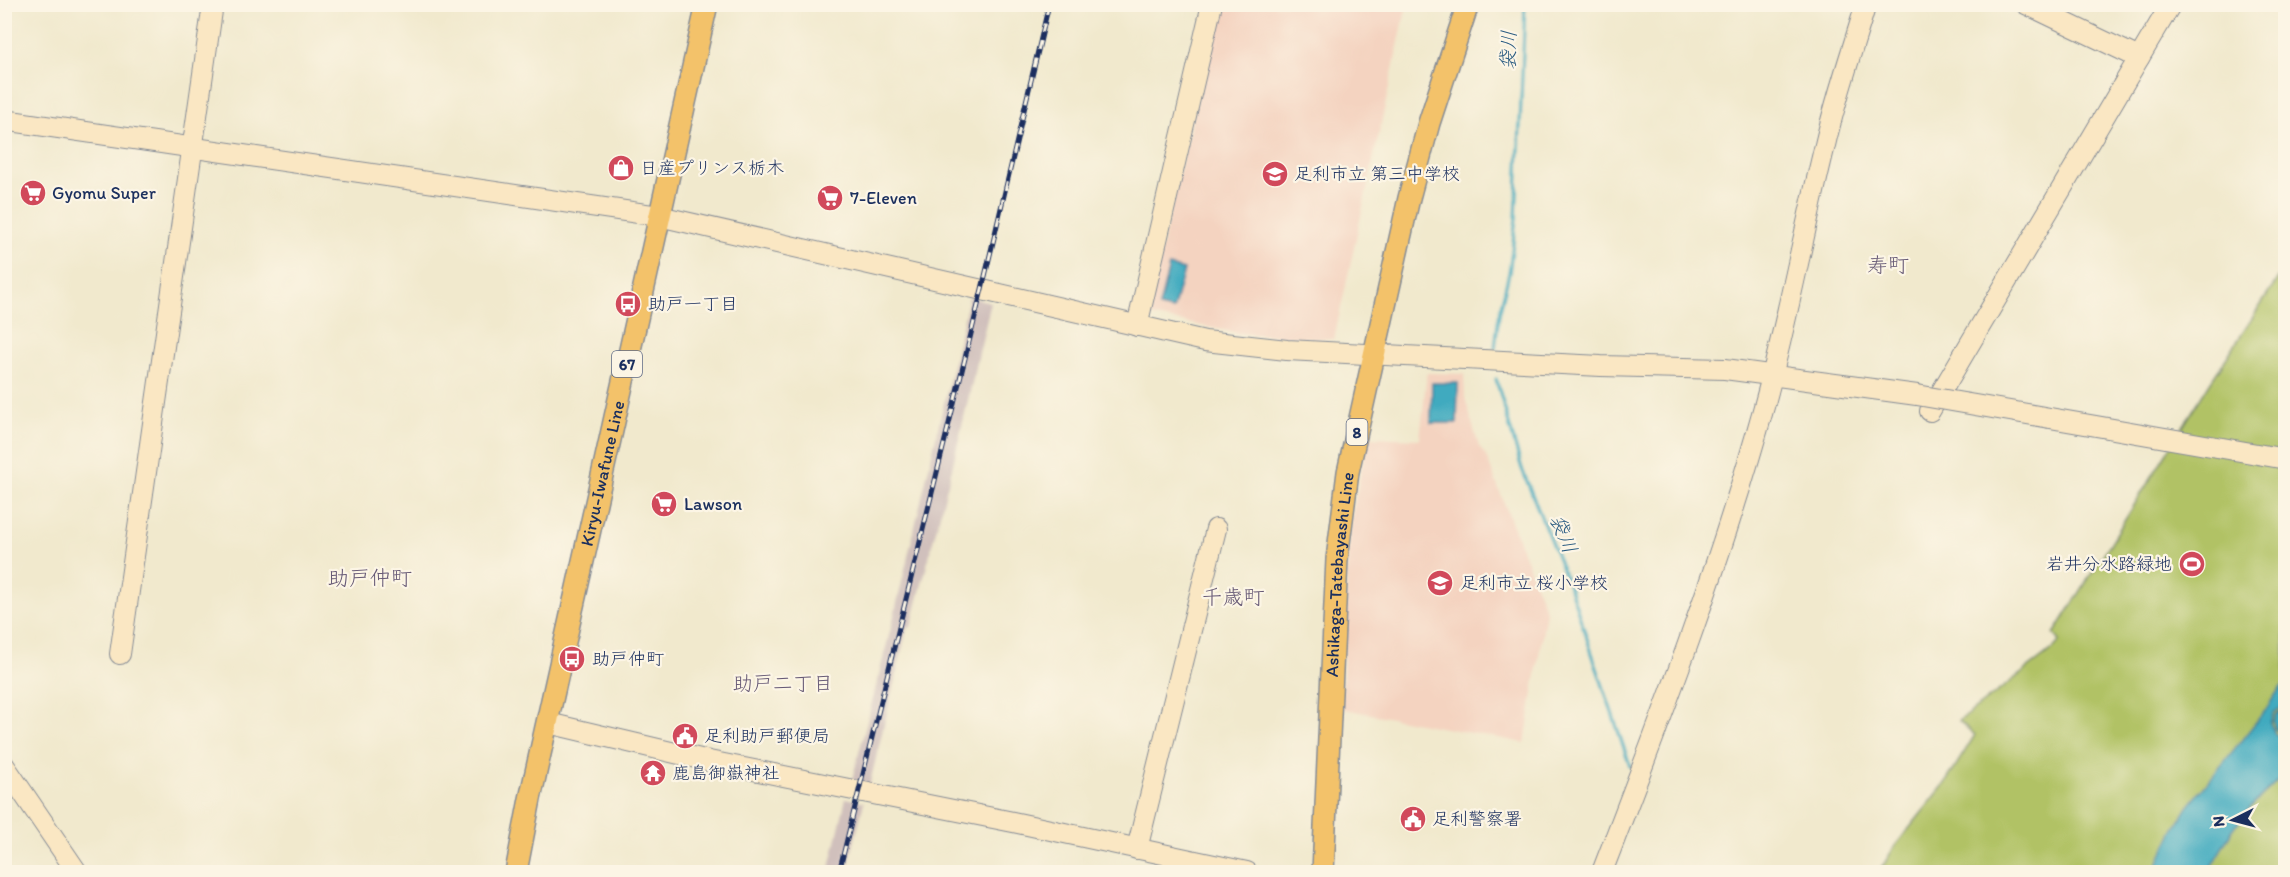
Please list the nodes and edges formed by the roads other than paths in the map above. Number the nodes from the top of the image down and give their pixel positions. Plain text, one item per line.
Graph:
1 (213, 4) edge
2 (707, 4) edge
3 (1212, 4) edge
4 (1468, 4) edge
5 (1866, 4) edge
6 (2026, 4) edge
7 (2171, 4) edge
8 (2139, 58) junction
9 (4, 120) edge
10 (192, 148) junction
11 (659, 216) junction
12 (1137, 326) junction
13 (1375, 354) junction
14 (1772, 375) junction
15 (1930, 411) dead end
16 (2286, 459) edge
17 (1216, 529) dead end
18 (120, 654) dead end
19 (548, 723) junction
20 (4, 765) edge
21 (1137, 849) junction
22 (77, 873) edge
23 (516, 873) edge
24 (1247, 873) edge
25 (1323, 873) edge
26 (1602, 873) edge

1 - 10 street
2 - 11 main road, Kiryu-Iwafune Line / 67
3 - 12 street
4 - 13 main road, Ashikaga-Tatebayashi Line / 8
5 - 14 street
6 - 8 street
7 - 8 street
8 - 15 street
9 - 10 street
10 - 11 street
10 - 18 street
11 - 12 street
11 - 19 main road, Kiryu-Iwafune Line / 67
12 - 13 street
13 - 14 street
13 - 25 main road, Ashikaga-Tatebayashi Line / 8
14 - 16 street, bridge
14 - 26 street
17 - 21 street
19 - 21 street
19 - 23 main road, Kiryu-Iwafune Line / 67
20 - 22 street
21 - 24 street

